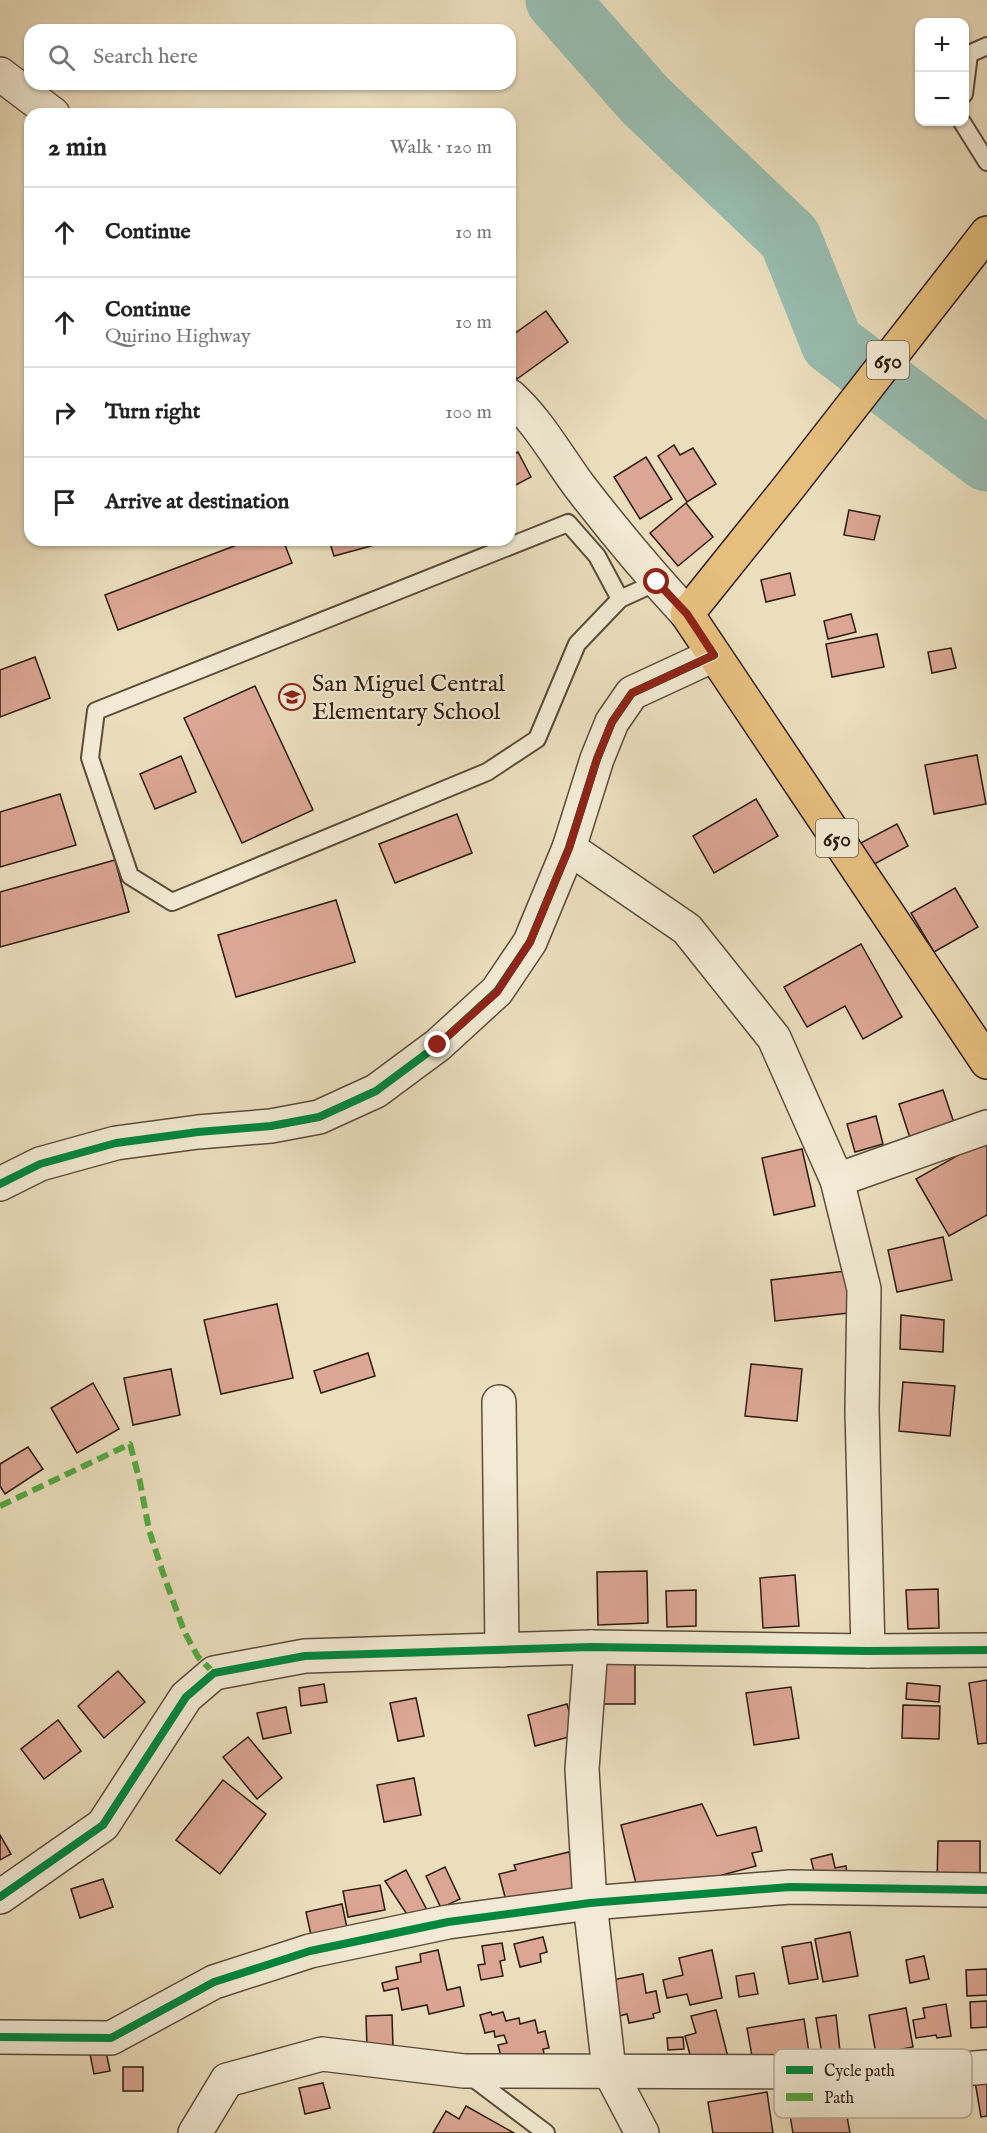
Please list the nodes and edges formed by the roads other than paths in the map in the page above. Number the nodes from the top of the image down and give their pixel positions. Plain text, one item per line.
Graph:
1 (987, 46) edge
2 (967, 72) edge
3 (0, 74) edge
4 (45, 108) edge
5 (964, 126) edge
6 (987, 162) edge
7 (987, 233) edge
8 (516, 401) edge
9 (516, 544) edge
10 (510, 546) edge
11 (657, 582) junction
12 (620, 599) junction
13 (687, 614) junction
14 (714, 655) junction
15 (569, 848) junction
16 (987, 1062) edge
17 (987, 1127) edge
18 (837, 1180) junction
19 (0, 1184) edge
20 (499, 1402) dead end
21 (591, 1647) junction
22 (502, 1650) junction
23 (987, 1650) edge
24 (868, 1651) junction
25 (987, 1890) edge
26 (0, 1898) edge
27 (590, 1903) junction
28 (0, 2037) edge
29 (987, 2067) edge
30 (972, 2068) edge
31 (609, 2070) junction
32 (464, 2071) junction
33 (774, 2071) edge
34 (195, 2133) edge
35 (546, 2133) edge
36 (642, 2133) edge

1 - 2 lane
3 - 4 street
5 - 6 lane
7 - 13 main road, 650
8 - 11 street
9 - 12 lane
10 - 12 lane
11 - 12 lane
11 - 13 street
13 - 14 main road, 650
14 - 15 street
14 - 16 main road, 650
15 - 18 street
15 - 19 street
17 - 18 street
18 - 24 street
20 - 22 street
21 - 22 street
21 - 24 street
21 - 27 street
22 - 26 street
23 - 24 street
25 - 27 street
27 - 28 street
27 - 31 street
29 - 30 street
31 - 32 street
31 - 33 street
31 - 36 street
32 - 34 street
32 - 35 lane

